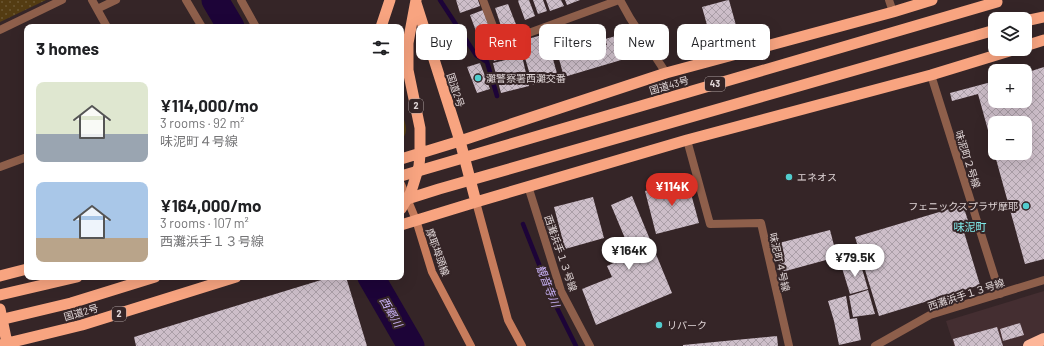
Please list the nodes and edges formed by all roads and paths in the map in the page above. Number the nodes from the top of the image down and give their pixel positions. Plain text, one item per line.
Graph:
1 (62, 0) edge
2 (92, 0) edge
3 (116, 0) edge
4 (186, 0) edge
5 (241, 0) edge
6 (390, 0) edge
7 (416, 0) edge
8 (483, 0) edge
9 (620, 0) edge
10 (889, 0) edge
11 (932, 0) edge
12 (1001, 1) edge
13 (97, 9) junction
14 (893, 12) junction
15 (1044, 17) edge
16 (1032, 20) edge
17 (105, 24) edge
18 (198, 24) edge
19 (254, 24) edge
20 (382, 24) edge
21 (0, 30) edge
22 (988, 32) edge
23 (1044, 40) edge
24 (1032, 44) edge
25 (993, 56) edge
26 (666, 73) junction
27 (931, 75) junction
28 (687, 140) junction
29 (460, 141) junction
30 (420, 154) junction
31 (24, 158) edge
32 (404, 159) edge
33 (0, 167) edge
34 (404, 175) edge
35 (528, 186) junction
36 (404, 199) edge
37 (476, 202) junction
38 (416, 220) junction
39 (404, 224) edge
40 (24, 270) edge
41 (0, 276) edge
42 (63, 280) edge
43 (145, 280) edge
44 (226, 280) edge
45 (1044, 280) edge
46 (0, 294) edge
47 (1000, 294) junction
48 (0, 309) edge
49 (0, 320) edge
50 (1044, 339) edge
51 (4, 344) edge
52 (880, 345) edge
53 (470, 346) edge
54 (522, 346) edge
55 (590, 346) edge
56 (789, 346) edge
57 (1029, 346) edge

1 - 21 street
2 - 13 street
3 - 13 street
4 - 18 street
5 - 19 street
6 - 20 highway
7 - 29 highway, 国道2号 / 2
7 - 30 highway, 2
8 - 9 street
9 - 26 street
10 - 14 street
11 - 14 highway, 43
12 - 34 highway, 国道43号 / 43, bridge
13 - 17 street
14 - 26 highway, 43
15 - 16 highway
22 - 36 highway, bridge
23 - 24 highway
25 - 27 highway
26 - 29 highway, 43
27 - 28 highway
27 - 47 street, 味泥町２号線
28 - 35 highway
28 - 56 street, 味泥町４号線
29 - 30 highway
29 - 37 highway, 国道2号 / 2
30 - 32 highway
30 - 36 highway, 2
31 - 33 street
35 - 37 highway
35 - 55 street, 西灘浜手１３号線
36 - 38 main road, 摩耶埠頭線
37 - 38 highway
37 - 54 main road
38 - 39 highway
38 - 53 main road, 摩耶埠頭線
40 - 41 highway
42 - 46 highway
43 - 49 highway, 国道2号, bridge
44 - 51 highway, 国道2号 / 2
45 - 47 street, 西灘浜手１３号線
47 - 52 street, 西灘浜手１３号線
48 - 51 highway
50 - 57 highway

